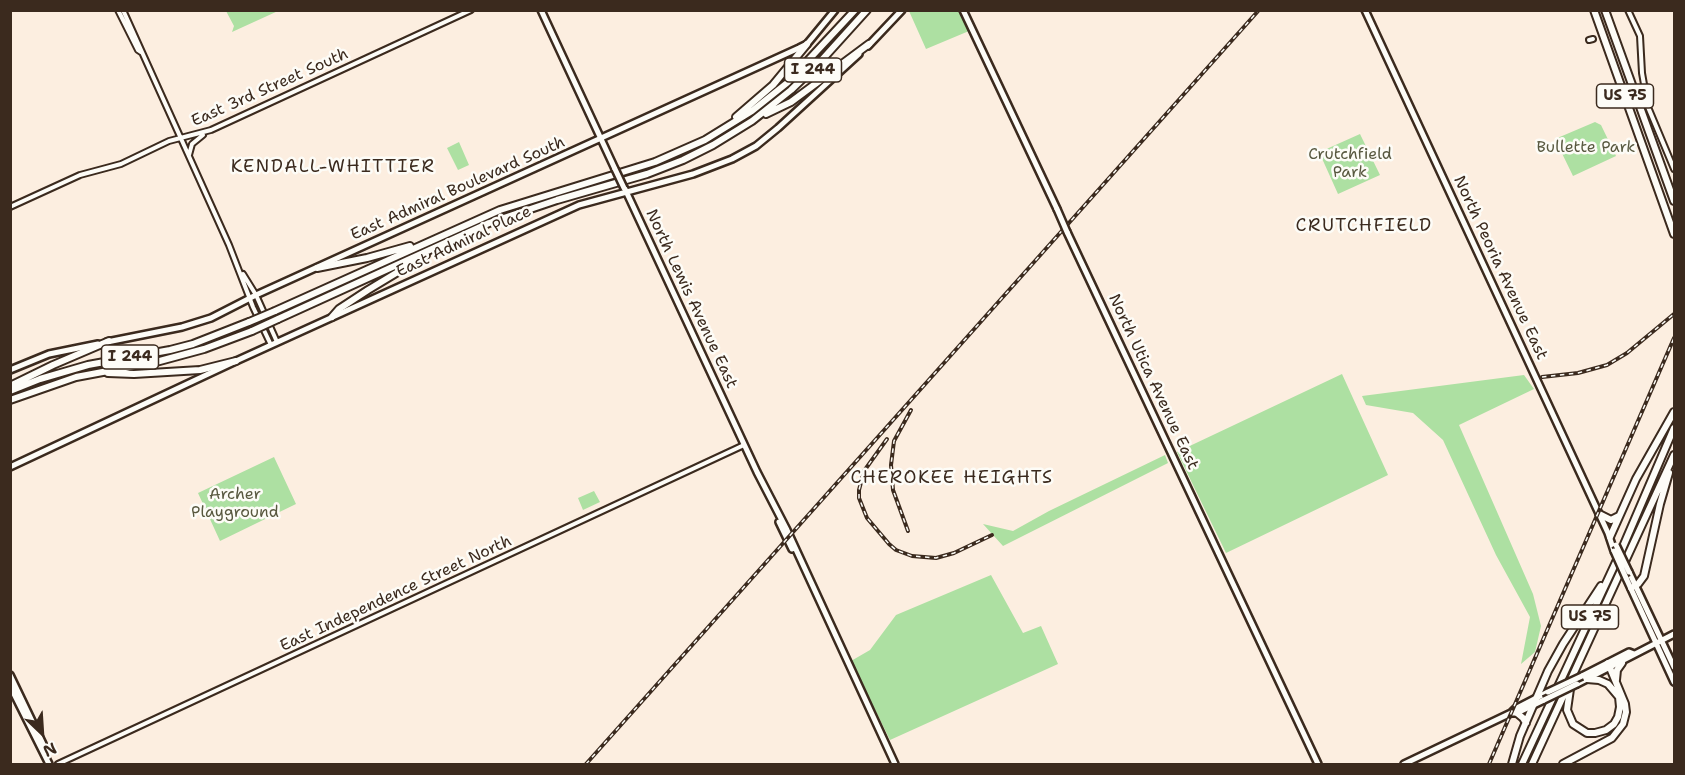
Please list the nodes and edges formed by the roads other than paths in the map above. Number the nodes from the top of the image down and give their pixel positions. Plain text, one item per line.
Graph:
1 (118, 10) edge
2 (123, 10) edge
3 (471, 10) edge
4 (541, 10) edge
5 (835, 10) edge
6 (855, 10) edge
7 (867, 10) edge
8 (902, 10) edge
9 (963, 10) edge
10 (1365, 10) edge
11 (1594, 10) edge
12 (1605, 10) edge
13 (1629, 10) edge
14 (807, 44) junction
15 (869, 44) junction
16 (141, 52) junction
17 (752, 121) junction
18 (212, 130) junction
19 (717, 133) junction
20 (601, 138) junction
21 (180, 139) junction
22 (189, 157) junction
23 (1674, 169) edge
24 (625, 190) junction
25 (1674, 201) edge
26 (10, 207) edge
27 (1674, 234) edge
28 (428, 241) junction
29 (447, 242) junction
30 (317, 268) junction
31 (253, 297) junction
32 (332, 317) junction
33 (109, 341) junction
34 (278, 342) junction
35 (271, 345) junction
36 (236, 361) junction
37 (10, 370) edge
38 (95, 373) junction
39 (10, 388) edge
40 (10, 400) edge
41 (1674, 412) edge
42 (1674, 428) edge
43 (744, 445) junction
44 (1674, 455) edge
45 (10, 467) edge
46 (1599, 514) junction
47 (1620, 516) junction
48 (1610, 537) junction
49 (1616, 561) junction
50 (1633, 587) junction
51 (1674, 634) edge
52 (1659, 641) junction
53 (1634, 654) junction
54 (1622, 663) junction
55 (1609, 666) junction
56 (1674, 668) edge
57 (10, 675) edge
58 (1581, 676) junction
59 (1616, 680) junction
60 (1674, 682) edge
61 (10, 686) edge
62 (1536, 698) junction
63 (1533, 705) junction
64 (1514, 713) junction
65 (1526, 723) junction
66 (45, 754) junction
67 (49, 765) edge
68 (58, 765) edge
69 (895, 765) edge
70 (1318, 765) edge
71 (1404, 765) edge
72 (1512, 765) edge
73 (1522, 765) edge
74 (1532, 765) edge
75 (1563, 765) edge

1 - 16 street
2 - 16 street
3 - 18 street, East 3rd Street South
4 - 20 main road, North Lewis Avenue East
5 - 14 main road, East Admiral Boulevard South
6 - 19 highway, I 244
7 - 17 highway, I 244
8 - 15 main road, East Admiral Place
9 - 70 main road, North Utica Avenue East, bridge
10 - 46 main road, North Peoria Avenue East
11 - 27 highway, US 75
12 - 25 highway, US 75
13 - 23 street
14 - 19 highway
14 - 20 main road, East Admiral Boulevard South
15 - 17 highway
15 - 24 main road, East Admiral Place
16 - 21 street
17 - 29 highway, I 244
18 - 21 street, East 3rd Street South
18 - 22 street
19 - 28 highway, I 244
20 - 24 main road, North Lewis Avenue East, bridge
20 - 30 main road, East Admiral Boulevard South
21 - 22 street
21 - 26 street, East 3rd Street South
22 - 31 street
24 - 32 main road, East Admiral Place
24 - 43 main road, North Lewis Avenue East
28 - 30 highway
28 - 39 highway, I 244, bridge
29 - 32 highway
29 - 38 highway, I 244, bridge
30 - 31 main road, East Admiral Boulevard South
31 - 33 main road, East Admiral Boulevard South
31 - 34 street
31 - 35 street
32 - 34 main road, East Admiral Place
33 - 37 main road, East Admiral Boulevard South
33 - 39 highway
34 - 35 main road, East Admiral Place
35 - 36 main road, East Admiral Place
36 - 38 highway
36 - 45 main road, East Admiral Place
38 - 40 highway, I 244
41 - 47 highway
42 - 49 highway, US 75
43 - 68 street, East Independence Street North
43 - 69 main road, North Lewis Avenue East
44 - 50 highway
44 - 58 highway, US 75
46 - 47 highway
46 - 48 main road, North Peoria Avenue East
47 - 48 highway
48 - 50 main road, North Peoria Avenue East, bridge
49 - 62 highway
49 - 73 highway, US 75
50 - 52 main road, North Peoria Avenue East
51 - 52 main road
52 - 53 main road
52 - 56 main road, North Peoria Avenue East
52 - 60 main road, North Peoria Avenue East
53 - 54 main road
53 - 55 main road
54 - 55 main road
54 - 59 highway
55 - 58 main road
55 - 59 highway
57 - 66 main road
58 - 58 highway
58 - 62 main road, bridge
58 - 63 main road, bridge
58 - 74 highway, US 75
59 - 75 highway
61 - 66 main road
62 - 63 highway
62 - 64 main road
63 - 64 main road
63 - 65 highway
64 - 65 highway
64 - 71 main road
65 - 72 highway
66 - 67 main road

